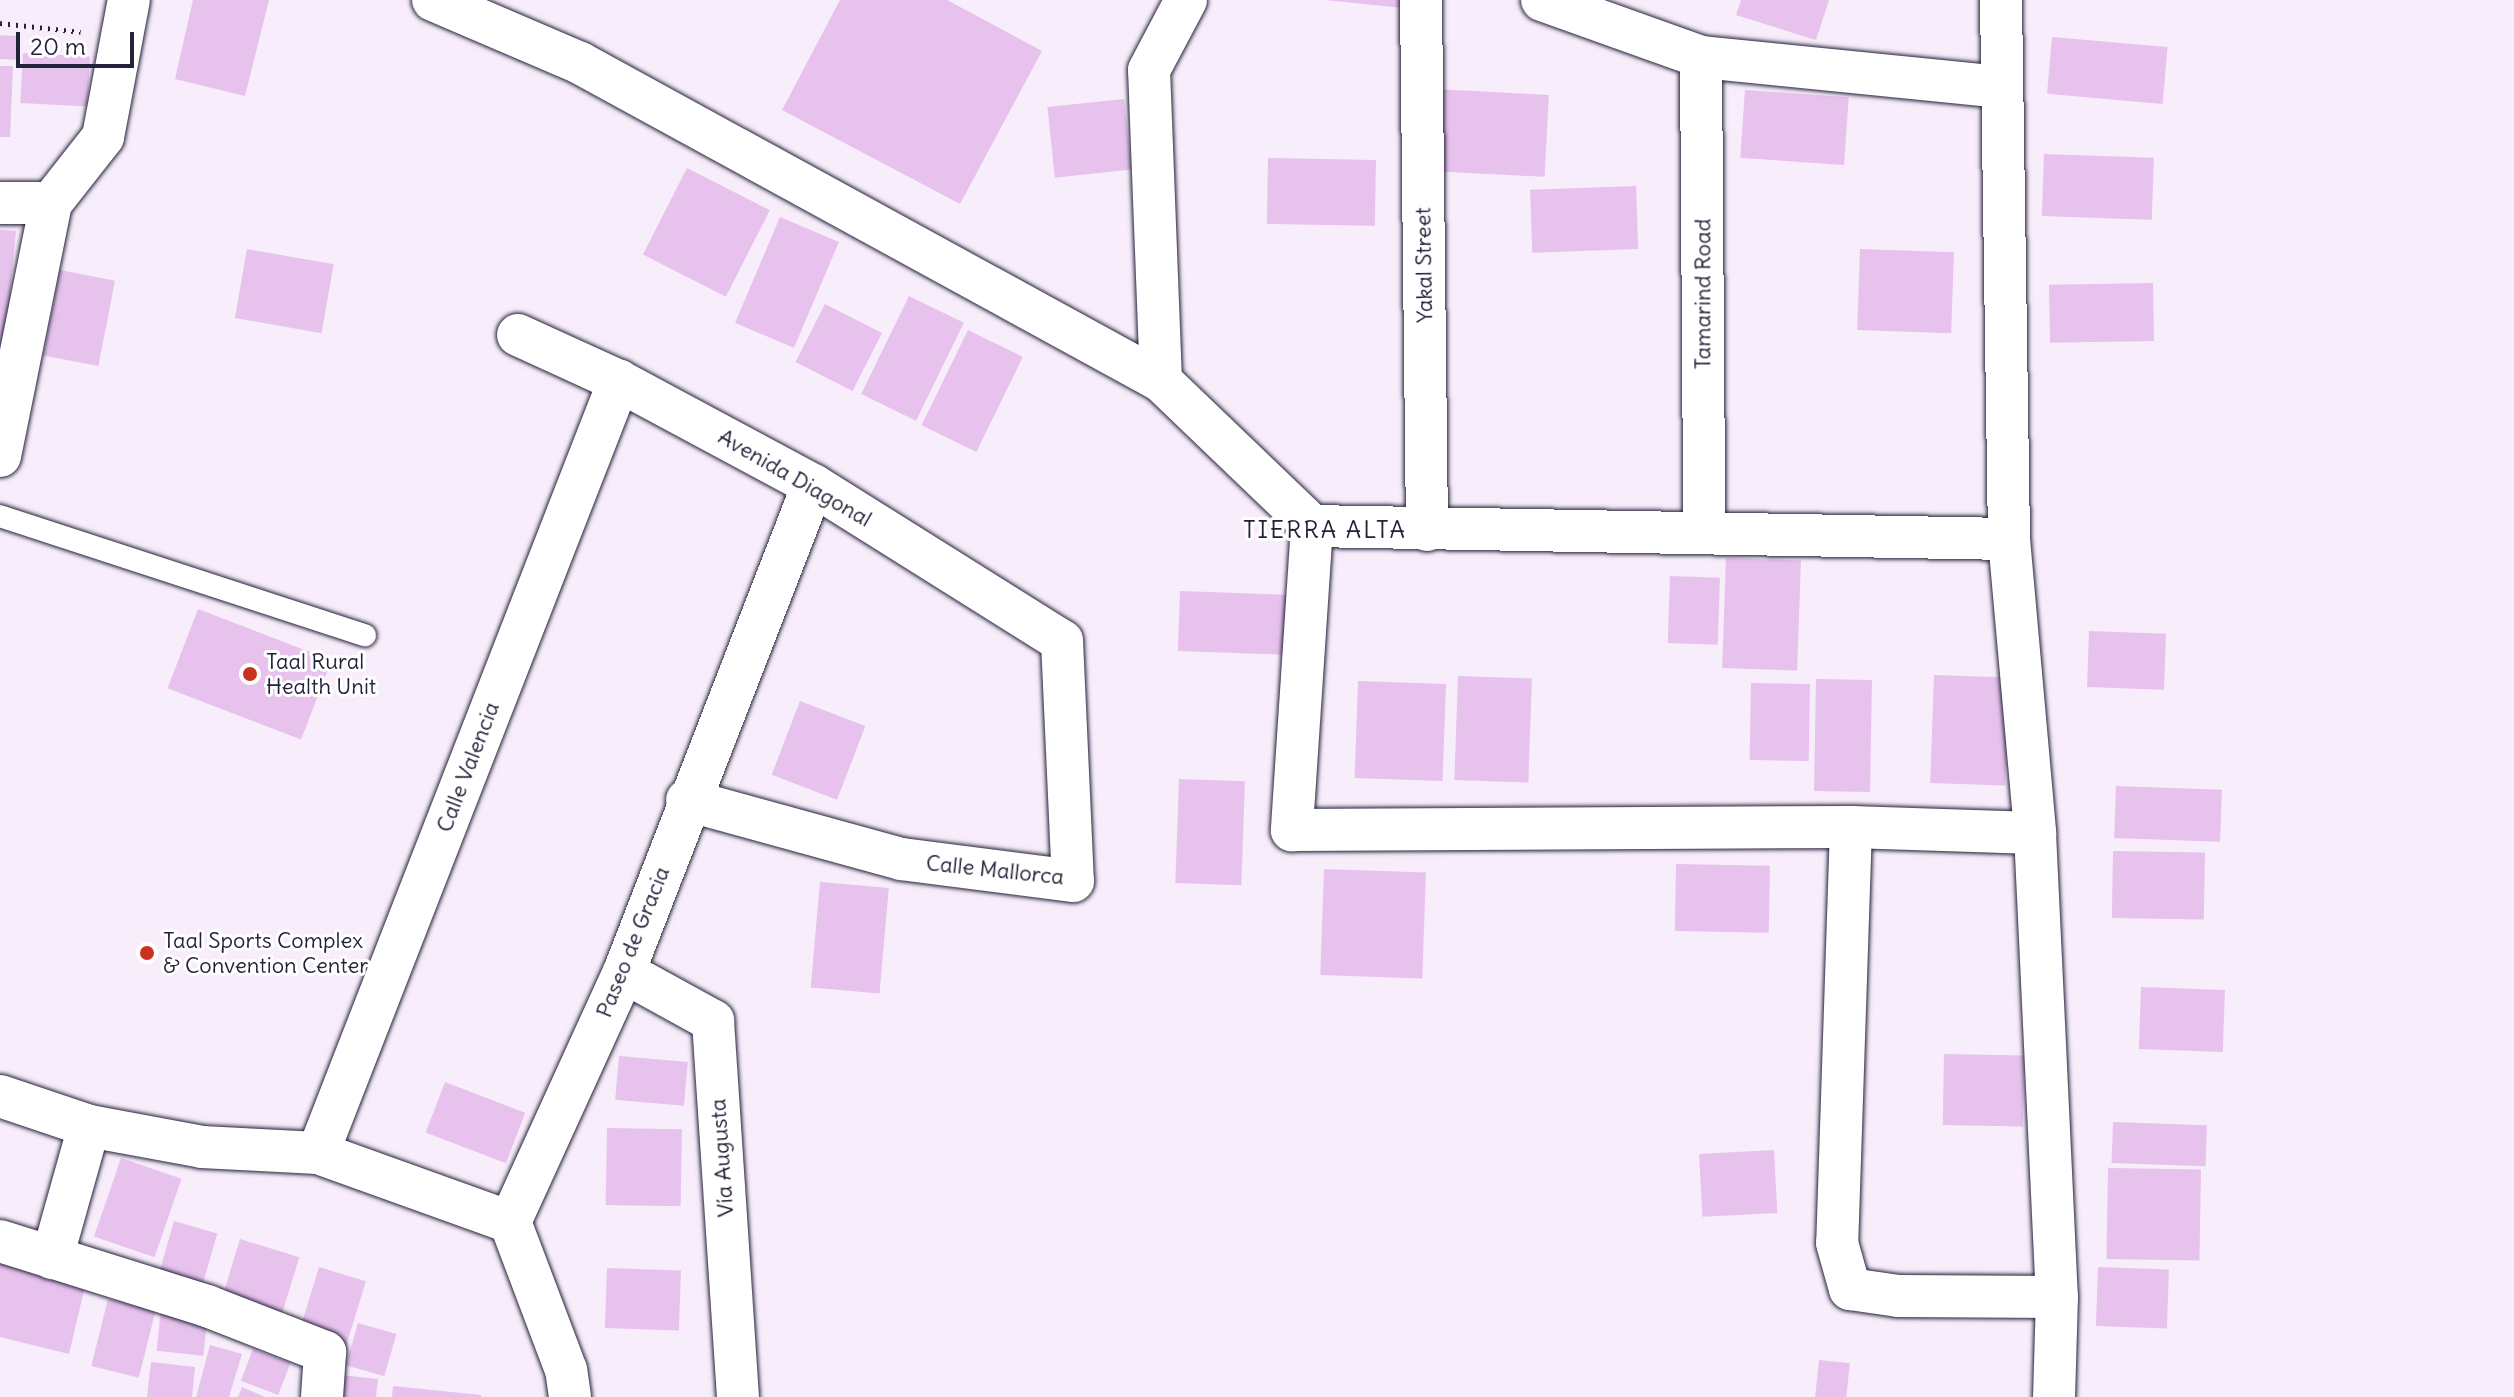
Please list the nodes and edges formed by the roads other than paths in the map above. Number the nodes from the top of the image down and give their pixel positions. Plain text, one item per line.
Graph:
1 (433, 0) edge
2 (1186, 0) edge
3 (1421, 0) edge
4 (1542, 0) edge
5 (2001, 0) edge
6 (125, 18) edge
7 (1701, 57) junction
8 (2002, 87) junction
9 (0, 203) edge
10 (51, 203) junction
11 (518, 335) dead end
12 (619, 381) junction
13 (1161, 381) junction
14 (0, 456) edge
15 (813, 485) junction
16 (0, 516) edge
17 (1312, 526) junction
18 (1427, 530) junction
19 (1704, 532) junction
20 (2009, 539) junction
21 (365, 635) dead end
22 (1062, 641) joint
23 (687, 800) junction
24 (1851, 827) junction
25 (2035, 833) junction
26 (624, 972) junction
27 (0, 1096) edge
28 (89, 1126) junction
29 (318, 1153) junction
30 (510, 1222) junction
31 (0, 1241) edge
32 (52, 1258) junction
33 (2057, 1297) junction
34 (322, 1397) edge
35 (570, 1397) edge
36 (738, 1397) edge
37 (2054, 1397) edge

1 - 13 street
2 - 13 street
3 - 18 street, Yakal Street
4 - 7 street
5 - 8 street
6 - 10 street
7 - 8 street
7 - 19 street, Tamarind Road
8 - 20 street
9 - 10 street
10 - 14 street
11 - 12 street, Avenida Diagonal
12 - 15 street, Avenida Diagonal
12 - 29 street, Calle Valencia
13 - 17 street
15 - 22 street, Avenida Diagonal
15 - 23 street, Paseo de Gracia
16 - 21 lane
17 - 18 street
17 - 24 street
18 - 19 street
19 - 20 street
20 - 25 street
22 - 23 street, Calle Mallorca
23 - 26 street, Paseo de Gracia
24 - 25 street
24 - 33 street
25 - 33 street
26 - 30 street, Paseo de Gracia
26 - 36 street, Vía Augusta
27 - 28 street
28 - 29 street
28 - 32 street
29 - 30 street
30 - 35 street
31 - 32 street
32 - 34 street
33 - 37 street

